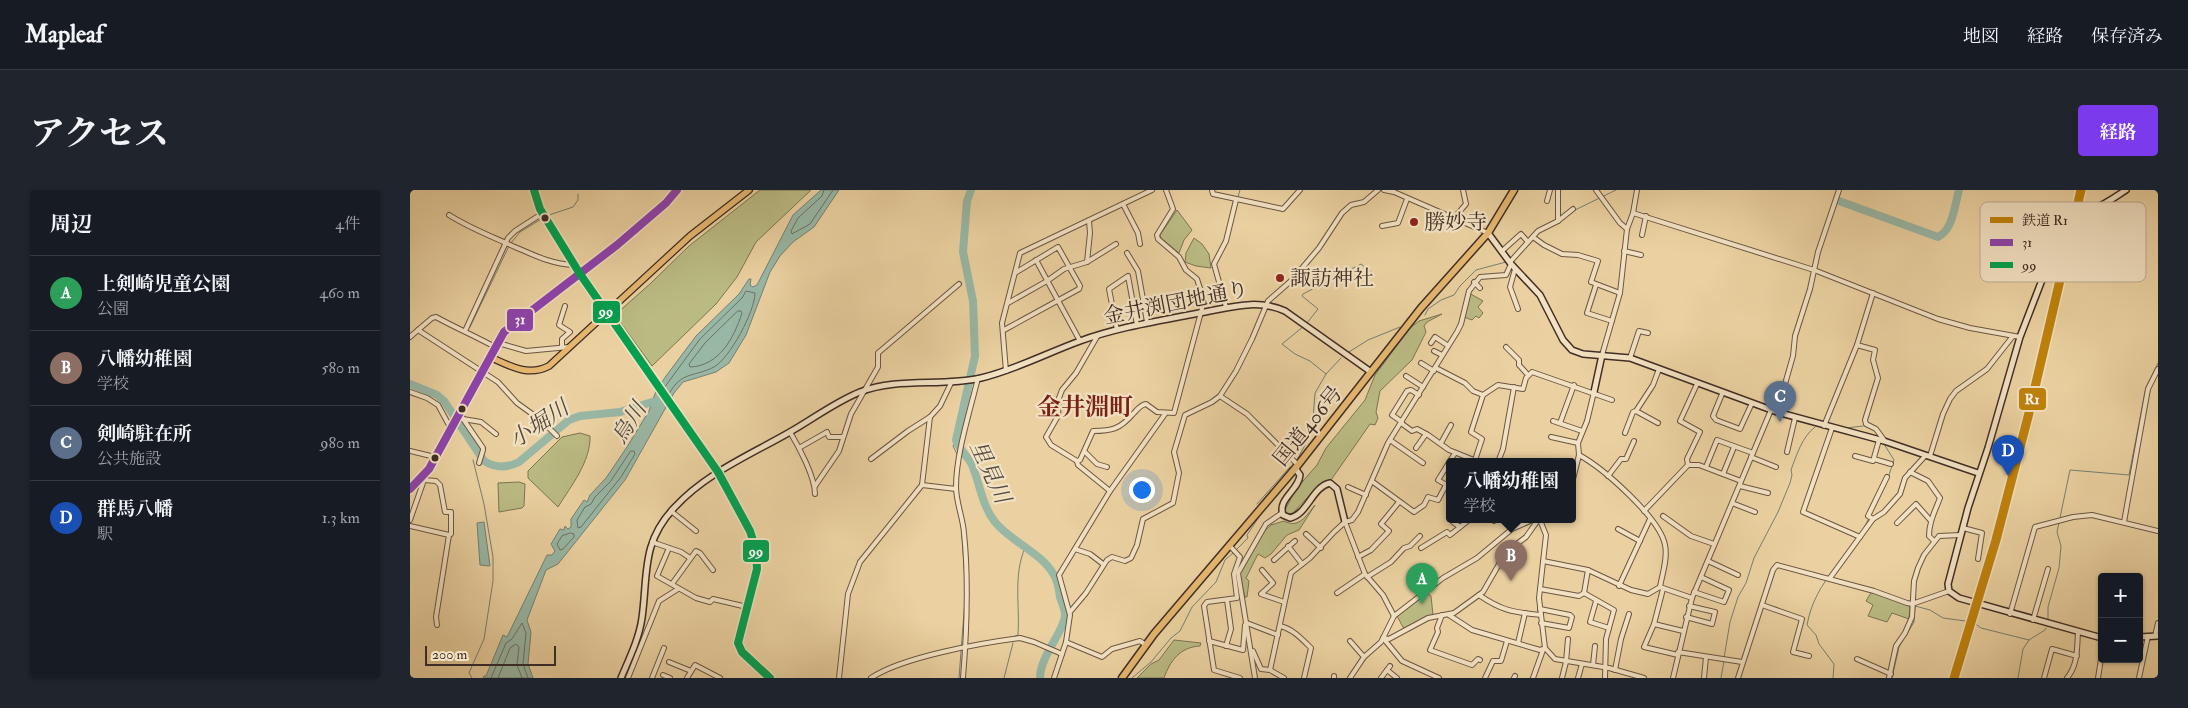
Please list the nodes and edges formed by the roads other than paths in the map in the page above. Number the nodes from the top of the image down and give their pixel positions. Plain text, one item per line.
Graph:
1 (534, 190) edge
2 (677, 190) edge
3 (749, 190) edge
4 (1152, 190) edge
5 (1166, 190) edge
6 (1212, 190) edge
7 (1300, 190) edge
8 (1378, 190) edge
9 (1384, 190) edge
10 (1463, 190) edge
11 (1514, 190) edge
12 (1550, 190) edge
13 (1558, 190) edge
14 (1596, 190) edge
15 (1637, 190) edge
16 (1839, 190) edge
17 (2126, 190) edge
18 (1394, 191) edge
19 (1407, 198) junction
20 (1236, 200) junction
21 (1547, 201) dead end
22 (2105, 202) edge
23 (1123, 204) junction
24 (1573, 209) dead end
25 (1633, 213) junction
26 (449, 216) dead end
27 (544, 216) junction
28 (1646, 216) junction
29 (1454, 218) junction
30 (1089, 221) junction
31 (1558, 221) junction
32 (1382, 226) dead end
33 (1628, 229) junction
34 (1488, 233) junction
35 (1642, 235) dead end
36 (1533, 237) junction
37 (1528, 242) junction
38 (508, 243) junction
39 (1116, 244) dead end
40 (1140, 244) dead end
41 (1502, 251) junction
42 (1624, 251) junction
43 (1127, 253) dead end
44 (1640, 255) dead end
45 (1036, 260) junction
46 (1087, 262) junction
47 (574, 265) junction
48 (1512, 265) junction
49 (1069, 266) junction
50 (1814, 270) junction
51 (1015, 272) junction
52 (580, 274) junction
53 (1047, 281) junction
54 (1474, 282) junction
55 (2041, 282) edge
56 (959, 284) dead end
57 (1596, 285) junction
58 (1480, 288) dead end
59 (1620, 293) junction
60 (1873, 293) junction
61 (1058, 301) junction
62 (1008, 303) junction
63 (1265, 304) junction
64 (565, 306) dead end
65 (1226, 307) junction
66 (1518, 309) dead end
67 (607, 312) junction
68 (1200, 313) junction
69 (1612, 321) junction
70 (1147, 322) junction
71 (1137, 325) junction
72 (418, 330) junction
73 (1004, 330) junction
74 (1117, 330) junction
75 (465, 331) junction
76 (1648, 333) dead end
77 (1098, 335) junction
78 (2013, 336) junction
79 (410, 337) edge
80 (2020, 337) junction
81 (1080, 341) junction
82 (1431, 343) dead end
83 (497, 345) junction
84 (1447, 345) junction
85 (1857, 345) junction
86 (562, 346) junction
87 (571, 348) junction
88 (1506, 348) dead end
89 (1434, 351) dead end
90 (1602, 355) junction
91 (1442, 356) junction
92 (490, 357) junction
93 (1630, 358) junction
94 (1421, 364) dead end
95 (2158, 368) edge
96 (1435, 369) junction
97 (1659, 369) junction
98 (482, 371) junction
99 (1006, 371) junction
100 (1371, 372) junction
101 (1528, 375) junction
102 (1406, 376) dead end
103 (974, 379) junction
104 (952, 381) junction
105 (1697, 384) junction
106 (1574, 385) junction
107 (1423, 387) junction
108 (1514, 387) junction
109 (862, 391) junction
110 (410, 392) edge
111 (1594, 392) junction
112 (1722, 394) junction
113 (1419, 395) junction
114 (1483, 395) junction
115 (1220, 396) junction
116 (1612, 400) dead end
117 (1752, 404) junction
118 (1636, 411) junction
119 (1774, 411) junction
120 (1165, 414) junction
121 (460, 416) junction
122 (930, 417) junction
123 (1795, 418) junction
124 (1553, 421) dead end
125 (1402, 422) junction
126 (1560, 423) junction
127 (1658, 423) dead end
128 (1451, 425) dead end
129 (451, 426) junction
130 (1824, 426) junction
131 (1832, 428) junction
132 (1582, 431) junction
133 (790, 432) junction
134 (1625, 433) dead end
135 (496, 434) dead end
136 (1426, 434) junction
137 (557, 436) dead end
138 (1551, 436) dead end
139 (843, 437) junction
140 (1390, 440) junction
141 (1882, 440) junction
142 (1634, 441) dead end
143 (1441, 443) junction
144 (1578, 443) junction
145 (1734, 447) junction
146 (799, 448) junction
147 (1416, 448) dead end
148 (410, 451) edge
149 (1085, 452) junction
150 (1455, 452) junction
151 (1786, 452) dead end
152 (1579, 455) junction
153 (1752, 455) junction
154 (1928, 455) junction
155 (1855, 456) dead end
156 (435, 457) junction
157 (1451, 458) edge
158 (1467, 458) edge
159 (1474, 458) edge
160 (1500, 458) edge
161 (871, 459) dead end
162 (1874, 459) junction
163 (1077, 461) junction
164 (479, 463) dead end
165 (1423, 463) dead end
166 (1891, 464) dead end
167 (1688, 465) junction
168 (1576, 466) edge
169 (1106, 467) dead end
170 (1297, 467) junction
171 (1446, 467) edge
172 (1776, 467) dead end
173 (1706, 468) junction
174 (718, 472) junction
175 (1910, 472) junction
176 (1978, 473) junction
177 (1724, 474) junction
178 (1608, 476) junction
179 (1887, 477) dead end
180 (424, 478) junction
181 (1373, 482) junction
182 (1740, 483) junction
183 (922, 485) junction
184 (1446, 485) edge
185 (815, 486) junction
186 (1348, 487) dead end
187 (956, 489) junction
188 (1446, 489) edge
189 (410, 490) edge
190 (1110, 491) junction
191 (1768, 493) dead end
192 (815, 494) dead end
193 (1366, 495) junction
194 (1399, 502) junction
195 (1732, 504) junction
196 (671, 511) junction
197 (1644, 511) junction
198 (1282, 512) junction
199 (1755, 512) dead end
200 (1663, 516) dead end
201 (1650, 519) junction
202 (1873, 519) junction
203 (410, 520) edge
204 (1931, 521) junction
205 (1344, 522) junction
206 (2124, 522) junction
207 (1454, 523) edge
208 (1465, 523) edge
209 (1525, 523) edge
210 (1537, 523) edge
211 (1540, 523) edge
212 (1898, 523) dead end
213 (410, 526) edge
214 (1460, 527) junction
215 (1963, 528) junction
216 (1618, 529) dead end
217 (696, 531) dead end
218 (2158, 531) edge
219 (1306, 534) dead end
220 (449, 535) junction
221 (1961, 535) junction
222 (1420, 536) dead end
223 (1860, 536) junction
224 (1295, 541) dead end
225 (1640, 541) junction
226 (1934, 541) junction
227 (652, 542) junction
228 (1714, 544) junction
229 (1288, 546) junction
230 (1231, 547) junction
231 (669, 548) junction
232 (1320, 548) junction
233 (1421, 548) dead end
234 (1075, 549) junction
235 (1358, 557) junction
236 (690, 558) junction
237 (1978, 559) dead end
238 (1274, 560) dead end
239 (1543, 561) junction
240 (1708, 561) junction
241 (1103, 564) junction
242 (1302, 564) junction
243 (2048, 569) dead end
244 (713, 570) dead end
245 (1262, 570) dead end
246 (1588, 570) junction
247 (1738, 575) dead end
248 (1366, 576) junction
249 (1701, 577) junction
250 (1830, 578) junction
251 (672, 584) junction
252 (1619, 586) junction
253 (678, 588) junction
254 (1662, 588) junction
255 (1540, 589) junction
256 (1949, 591) junction
257 (1694, 592) junction
258 (1338, 593) dead end
259 (1584, 593) junction
260 (1478, 596) junction
261 (1692, 598) junction
262 (1226, 600) junction
263 (1596, 601) junction
264 (1284, 602) junction
265 (1912, 604) junction
266 (1762, 605) junction
267 (1689, 606) junction
268 (747, 607) junction
269 (1070, 612) junction
270 (1540, 612) junction
271 (1525, 613) junction
272 (1629, 614) dead end
273 (2010, 614) junction
274 (1442, 615) junction
275 (1449, 615) junction
276 (1394, 616) junction
277 (1686, 618) junction
278 (2033, 620) junction
279 (1247, 623) junction
280 (1542, 623) junction
281 (2158, 623) edge
282 (1654, 624) junction
283 (437, 625) dead end
284 (1280, 626) junction
285 (1609, 628) junction
286 (1684, 630) junction
287 (2078, 632) junction
288 (1278, 635) junction
289 (2148, 636) junction
290 (2157, 636) edge
291 (2098, 637) edge
292 (2143, 637) edge
293 (1383, 638) junction
294 (1568, 640) dead end
295 (1209, 641) junction
296 (1350, 641) dead end
297 (1507, 641) junction
298 (1066, 642) junction
299 (1518, 643) junction
300 (1146, 645) junction
301 (1226, 646) junction
302 (1595, 646) dead end
303 (664, 648) dead end
304 (1252, 648) junction
305 (965, 649) junction
306 (1544, 649) junction
307 (1678, 653) junction
308 (1062, 654) junction
309 (1808, 656) dead end
310 (2077, 656) junction
311 (1706, 657) junction
312 (1364, 658) junction
313 (1857, 659) dead end
314 (1480, 660) dead end
315 (669, 662) dead end
316 (1566, 662) junction
317 (1742, 662) junction
318 (2100, 663) edge
319 (1582, 664) junction
320 (1593, 665) junction
321 (1606, 667) junction
322 (1270, 670) junction
323 (1616, 670) junction
324 (691, 671) junction
325 (1275, 673) junction
326 (663, 675) dead end
327 (1432, 676) edge
328 (1625, 676) edge
329 (1890, 676) edge
330 (621, 678) edge
331 (628, 678) edge
332 (652, 678) edge
333 (670, 678) edge
334 (687, 678) edge
335 (720, 678) edge
336 (770, 678) edge
337 (839, 678) edge
338 (871, 678) edge
339 (962, 678) edge
340 (1054, 678) edge
341 (1122, 678) edge
342 (1240, 678) edge
343 (1255, 678) edge
344 (1274, 678) edge
345 (1284, 678) edge
346 (1304, 678) edge
347 (1350, 678) edge
348 (1381, 678) edge
349 (1397, 678) edge
350 (1439, 678) edge
351 (1485, 678) edge
352 (1533, 678) edge
353 (1562, 678) edge
354 (1578, 678) edge
355 (1605, 678) edge
356 (1644, 678) edge
357 (1650, 678) edge
358 (1673, 678) edge
359 (1704, 678) edge
360 (1738, 678) edge
361 (2044, 678) edge
362 (2067, 678) edge
363 (2098, 678) edge
364 (2139, 678) edge

1 - 27 main road
2 - 52 street
3 - 67 main road
4 - 23 street
5 - 68 street
6 - 20 street
7 - 20 street
8 - 63 street
9 - 18 street
10 - 29 street
11 - 34 highway, 国道406号
12 - 21 street
13 - 31 street
14 - 33 street
15 - 25 street
16 - 50 street
17 - 22 street
18 - 19 street
19 - 29 street
19 - 32 street
20 - 65 street
23 - 30 street
23 - 40 street
24 - 31 street
25 - 28 street
25 - 33 street
26 - 38 street
27 - 38 street
27 - 47 main road
28 - 35 street
28 - 50 street
29 - 34 street
30 - 46 street
30 - 51 street
31 - 36 street
33 - 42 street
34 - 41 street
34 - 100 highway, 国道406号
36 - 37 street
36 - 57 street
37 - 41 street
37 - 48 street
38 - 47 street
38 - 75 street
39 - 46 street
41 - 48 street
42 - 44 street
42 - 59 street
43 - 70 street
45 - 49 street
45 - 51 street
45 - 53 street
46 - 49 street
47 - 52 main road
48 - 54 street
48 - 66 street
48 - 90 street
49 - 53 street
49 - 61 street
50 - 60 street
50 - 119 street
51 - 62 street
52 - 67 main road
52 - 83 street
53 - 61 street
53 - 62 street
54 - 58 street
54 - 84 street
55 - 80 street
56 - 109 street
57 - 59 street
57 - 69 street
59 - 69 street
60 - 78 street
60 - 85 street
61 - 73 street
61 - 81 street
62 - 73 street
63 - 65 street, 金井渕団地通り
63 - 100 street, 金井渕団地通り
63 - 115 street
64 - 86 street
65 - 68 street, 金井渕団地通り
67 - 87 main road
67 - 174 main road
68 - 70 street, 金井渕団地通り
68 - 120 street
69 - 90 street
70 - 71 street, 金井渕団地通り
71 - 74 street, 金井渕団地通り
71 - 74 street
72 - 75 street
72 - 79 street
72 - 98 street
73 - 99 street
74 - 77 street, 金井渕団地通り
75 - 83 street
76 - 93 street
77 - 81 street, 金井渕団地通り
77 - 163 street
78 - 80 street
78 - 154 street
80 - 176 street
81 - 99 street, 金井渕団地通り
82 - 84 street
83 - 86 street
83 - 92 street
84 - 91 street
85 - 130 street
85 - 141 street
86 - 87 street
87 - 92 main road
88 - 101 street
89 - 91 street
90 - 93 street
90 - 111 street
91 - 96 street
92 - 98 main road
93 - 97 street
94 - 96 street
95 - 206 street
96 - 107 street
96 - 114 street
97 - 105 street
97 - 118 street
98 - 121 main road
98 - 137 street
99 - 103 street, 金井渕団地通り
100 - 170 highway, 国道406号
101 - 106 street
101 - 108 street
102 - 107 street
103 - 104 street, 金井渕団地通り
103 - 187 street
104 - 109 street, 金井渕団地通り
104 - 122 street
105 - 112 street
105 - 167 street
106 - 111 street
106 - 126 street
107 - 113 street
108 - 114 street
108 - 160 street
109 - 133 street, 金井渕団地通り
109 - 139 street
110 - 129 street
111 - 116 street
111 - 132 street
112 - 117 street
112 - 117 street
113 - 125 street
113 - 125 street
114 - 159 street
115 - 170 street
115 - 241 street
117 - 119 street
118 - 127 street
118 - 134 street
119 - 123 street
119 - 153 street
120 - 149 street
120 - 190 street
121 - 129 main road
121 - 135 street
121 - 164 street
122 - 161 street
122 - 183 street
123 - 130 street
123 - 151 street
124 - 126 street
125 - 136 street
125 - 140 street
126 - 132 street
128 - 143 street
129 - 156 main road
130 - 131 street
131 - 141 street
131 - 223 street
132 - 144 street
133 - 146 street
133 - 174 street, 金井渕団地通り
136 - 143 street
136 - 147 street
138 - 144 street
139 - 146 street
139 - 185 street
140 - 165 street
140 - 181 street
141 - 154 street
141 - 162 street
142 - 178 street
143 - 150 street
144 - 152 street
145 - 153 street
145 - 173 street
145 - 177 street
146 - 185 street
148 - 156 street
149 - 163 street
149 - 169 street
150 - 157 street
150 - 158 street
152 - 168 street
152 - 178 street
153 - 172 street
153 - 182 street
154 - 175 street
154 - 176 street
155 - 162 street
156 - 180 main road
162 - 166 street
163 - 190 street
167 - 173 street
167 - 197 street
170 - 198 street
170 - 230 highway, 国道406号
171 - 184 street
173 - 177 street
174 - 196 street, 金井渕団地通り
174 - 268 main road
175 - 202 street
175 - 204 street
176 - 215 street
177 - 182 street
178 - 197 street
179 - 202 street
180 - 189 main road
180 - 203 street
180 - 220 street
181 - 193 street
181 - 194 street
182 - 191 street
182 - 195 street
183 - 187 street
183 - 337 street
185 - 192 street
186 - 193 street
187 - 305 street
188 - 194 street
190 - 234 street
193 - 205 street
194 - 235 street
195 - 199 street
195 - 228 street
196 - 217 street
196 - 227 street, 金井渕団地通り
197 - 201 street
198 - 205 street
198 - 279 street
200 - 228 street
201 - 225 street
201 - 254 street
202 - 223 street
204 - 212 street
204 - 226 street
205 - 232 street
205 - 235 street
206 - 218 street
206 - 273 street
207 - 214 street
208 - 214 street
209 - 276 street
210 - 260 street
211 - 239 street
213 - 220 street
214 - 233 street
215 - 221 street
215 - 237 street
216 - 225 street
219 - 232 street
220 - 283 street
221 - 226 street
221 - 256 street
222 - 248 street
223 - 250 street
224 - 229 street
225 - 252 street
226 - 265 street
227 - 231 street
227 - 330 street, 金井渕団地通り
228 - 240 street
229 - 238 street
229 - 242 street
230 - 262 street
230 - 300 highway, 国道406号
231 - 236 street
231 - 251 street
232 - 242 street
234 - 241 street
234 - 269 street
235 - 248 street
236 - 244 street
236 - 251 street
239 - 246 street
239 - 255 street
240 - 247 street
240 - 249 street
241 - 269 street
242 - 264 street
243 - 278 street
245 - 264 street
246 - 252 street
246 - 259 street
248 - 258 street
248 - 276 street
249 - 257 street
249 - 257 street
250 - 265 street
250 - 266 street
251 - 253 street
252 - 254 street
253 - 268 street
253 - 331 street
254 - 261 street
254 - 282 street
255 - 259 street
255 - 270 street
256 - 265 street
256 - 273 street
257 - 261 street
259 - 263 street
260 - 271 street
260 - 275 street
261 - 267 street
262 - 295 street
262 - 301 street
263 - 285 street
263 - 285 street
264 - 284 street
265 - 329 street
266 - 309 street
266 - 317 street
267 - 277 street
267 - 277 street
268 - 336 main road
269 - 298 street
270 - 271 street
270 - 280 street
270 - 280 street
271 - 299 street
272 - 323 street
273 - 278 street
274 - 275 street
274 - 293 street
274 - 314 street
275 - 297 street
276 - 293 street
277 - 286 street
278 - 287 street
279 - 288 street
279 - 301 street
279 - 304 street
280 - 306 street
281 - 290 street
282 - 286 street
282 - 307 street
284 - 288 street
284 - 346 street
285 - 321 street
286 - 307 street
287 - 291 street
287 - 310 street
288 - 322 street
289 - 290 street
289 - 292 street
289 - 364 street
293 - 312 street
293 - 327 street
294 - 316 street
295 - 301 street
295 - 342 street
296 - 312 street
297 - 299 street
297 - 351 street
298 - 300 street
298 - 308 street
299 - 306 street
300 - 341 highway, 国道406号
302 - 320 street
303 - 332 street
304 - 322 street
304 - 343 street
305 - 308 street
305 - 338 street
305 - 339 street
306 - 316 street
306 - 352 street
307 - 311 street
307 - 358 street
308 - 340 street
310 - 361 street
310 - 362 street
311 - 317 street
311 - 359 street
312 - 347 street
313 - 329 street
315 - 324 street
316 - 319 street
316 - 353 street
317 - 360 street
318 - 363 street
319 - 320 street
319 - 354 street
320 - 321 street
321 - 323 street
321 - 355 street
322 - 325 street
323 - 328 street
324 - 334 street
324 - 335 street
325 - 344 street
325 - 345 street
326 - 333 street
327 - 350 street
328 - 356 street
348 - 349 street
356 - 357 street

